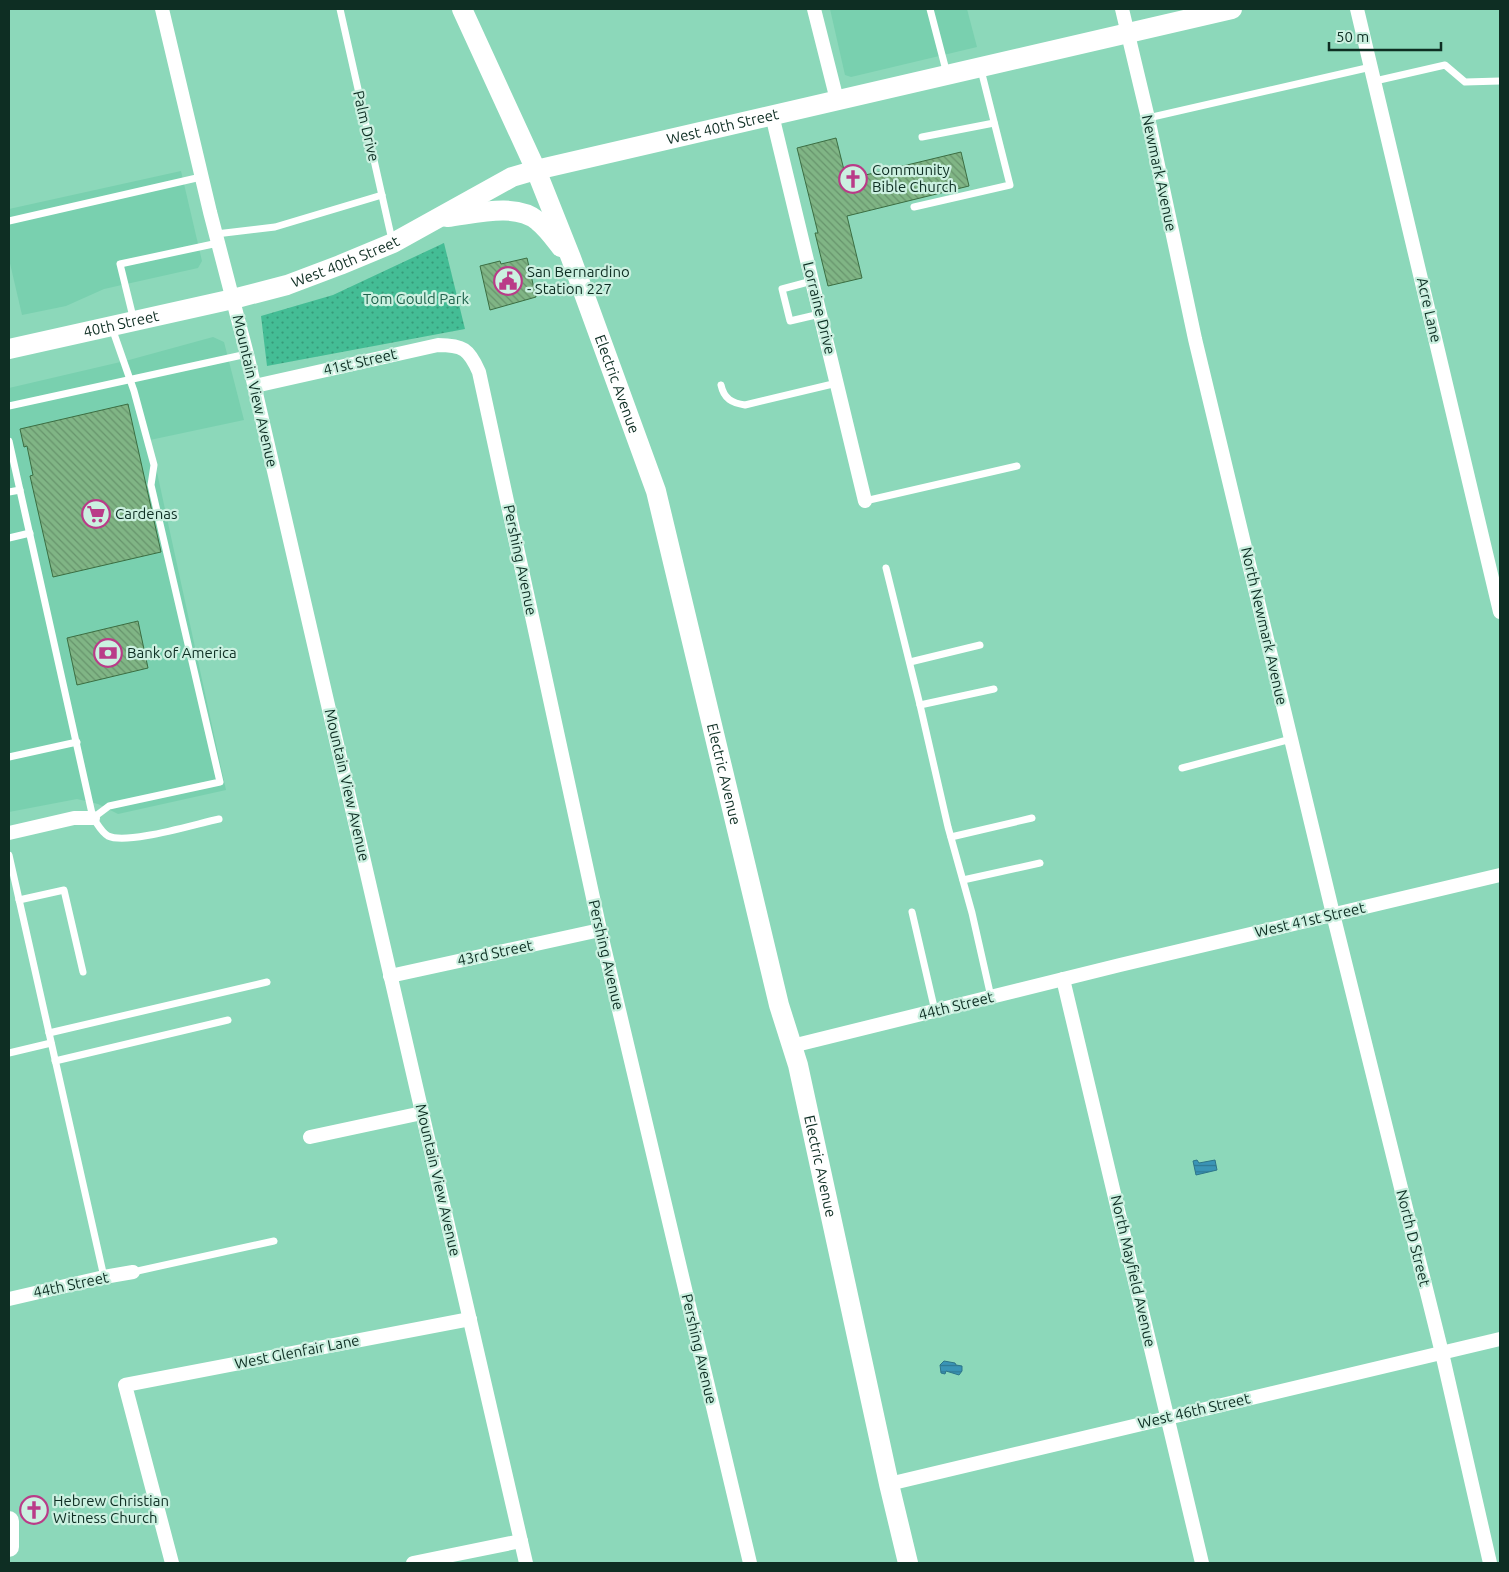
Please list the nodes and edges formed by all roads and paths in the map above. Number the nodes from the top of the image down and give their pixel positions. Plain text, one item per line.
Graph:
1 (162, 9) edge
2 (340, 9) edge
3 (462, 9) edge
4 (814, 9) edge
5 (930, 9) edge
6 (1122, 9) edge
7 (1232, 9) edge
8 (1357, 9) edge
9 (1128, 33) junction
10 (1371, 66) junction
11 (980, 67) junction
12 (947, 74) junction
13 (1375, 81) junction
14 (1500, 82) edge
15 (837, 100) junction
16 (772, 115) junction
17 (1148, 118) junction
18 (994, 123) junction
19 (922, 137) dead end
20 (536, 170) junction
21 (201, 177) junction
22 (382, 195) junction
23 (914, 207) dead end
24 (437, 219) junction
25 (9, 220) edge
26 (217, 238) junction
27 (393, 243) junction
28 (571, 258) junction
29 (812, 281) junction
30 (233, 299) junction
31 (821, 314) junction
32 (134, 321) junction
33 (112, 326) junction
34 (1195, 339) joint
35 (465, 348) joint
36 (9, 349) edge
37 (247, 354) junction
38 (130, 379) junction
39 (837, 384) junction
40 (721, 385) dead end
41 (254, 386) junction
42 (9, 406) edge
43 (9, 442) edge
44 (1017, 466) dead end
45 (20, 490) junction
46 (9, 492) edge
47 (865, 501) joint
48 (30, 533) junction
49 (9, 538) edge
50 (886, 568) dead end
51 (1500, 612) edge
52 (980, 645) dead end
53 (910, 662) junction
54 (994, 689) dead end
55 (920, 705) junction
56 (1291, 738) junction
57 (77, 742) junction
58 (9, 757) edge
59 (1182, 768) dead end
60 (93, 818) junction
61 (1032, 818) dead end
62 (219, 819) dead end
63 (9, 833) edge
64 (950, 837) junction
65 (9, 855) edge
66 (1040, 862) dead end
67 (1500, 875) edge
68 (963, 880) junction
69 (19, 900) junction
70 (912, 912) dead end
71 (1333, 914) junction
72 (600, 930) junction
73 (1120, 965) joint
74 (83, 972) dead end
75 (390, 976) junction
76 (1063, 979) junction
77 (267, 982) dead end
78 (991, 997) junction
79 (935, 1011) junction
80 (228, 1020) dead end
81 (49, 1033) junction
82 (51, 1043) junction
83 (792, 1046) junction
84 (9, 1054) edge
85 (55, 1061) junction
86 (422, 1113) junction
87 (310, 1137) dead end
88 (274, 1241) dead end
89 (133, 1272) joint
90 (104, 1277) junction
91 (9, 1298) edge
92 (470, 1319) junction
93 (1500, 1339) edge
94 (1442, 1353) junction
95 (1168, 1418) junction
96 (888, 1484) junction
97 (9, 1521) edge
98 (521, 1541) junction
99 (9, 1542) edge
100 (9, 1548) edge
101 (172, 1563) edge
102 (413, 1563) edge
103 (526, 1563) edge
104 (750, 1563) edge
105 (908, 1563) edge
106 (1202, 1563) edge
107 (1490, 1563) edge

1 - 21 street, Mountain View Avenue
2 - 22 lane, Palm Drive
3 - 20 main road, Electric Avenue
4 - 15 street
5 - 12 lane
6 - 9 street, Newmark Avenue
7 - 9 main road, West 40th Street
8 - 10 street, Acre Lane
9 - 11 main road, West 40th Street
9 - 17 street, Newmark Avenue
10 - 13 street, Acre Lane
10 - 17 lane
11 - 12 main road, West 40th Street
11 - 18 lane
12 - 15 main road, West 40th Street
13 - 14 lane
13 - 51 street, Acre Lane
15 - 16 main road, West 40th Street
16 - 20 main road, West 40th Street
16 - 29 street, Lorraine Drive
17 - 34 street, Newmark Avenue
18 - 19 lane
18 - 23 lane
20 - 24 main road, West 40th Street
20 - 28 main road, Electric Avenue
21 - 25 lane
21 - 26 street, Mountain View Avenue
22 - 26 lane
22 - 27 lane, Palm Drive
24 - 27 main road, West 40th Street
24 - 28 main road
26 - 30 street, Mountain View Avenue
26 - 32 lane
27 - 30 main road, West 40th Street
28 - 83 main road, Electric Avenue
29 - 31 street, Lorraine Drive
29 - 31 lane
30 - 32 main road, 40th Street
30 - 37 street, Mountain View Avenue
31 - 39 street, Lorraine Drive
32 - 33 main road, 40th Street
33 - 36 main road, 40th Street
33 - 38 lane
34 - 56 street, North Newmark Avenue
35 - 41 street, 41st Street
35 - 72 street, Pershing Avenue
37 - 38 lane
37 - 41 street, Mountain View Avenue
38 - 42 lane
38 - 60 lane
39 - 40 lane
39 - 47 street, Lorraine Drive
41 - 75 street, Mountain View Avenue
43 - 45 lane
44 - 47 lane
45 - 46 lane
45 - 48 lane
48 - 49 lane
48 - 57 lane
50 - 53 lane
52 - 53 lane
53 - 55 lane
54 - 55 lane
55 - 64 lane
56 - 59 lane
56 - 71 street, North Newmark Avenue
57 - 58 lane
57 - 60 lane
60 - 62 lane
60 - 63 street
61 - 64 lane
64 - 68 lane
65 - 69 lane
66 - 68 lane
67 - 71 street, West 41st Street
68 - 78 lane
69 - 74 lane
69 - 81 lane
70 - 79 lane
71 - 73 street, West 41st Street
71 - 94 street, North D Street
72 - 75 street, 43rd Street
72 - 104 street, Pershing Avenue
73 - 76 street, 44th Street
75 - 86 street, Mountain View Avenue
76 - 78 street, 44th Street
76 - 95 street, North Mayfield Avenue
77 - 81 lane
78 - 79 street, 44th Street
79 - 83 street, 44th Street
80 - 85 lane
81 - 82 lane
82 - 84 lane
82 - 85 lane
83 - 96 main road, Electric Avenue
85 - 90 lane
86 - 87 street
86 - 92 street, Mountain View Avenue
88 - 89 lane
89 - 90 street, 44th Street
90 - 91 street, 44th Street
92 - 98 street, Mountain View Avenue
92 - 101 street, West Glenfair Lane
93 - 94 street, West 46th Street
94 - 95 street, West 46th Street
94 - 107 street, North D Street
95 - 96 street, West 46th Street
95 - 106 street, North Mayfield Avenue
96 - 105 main road, Electric Avenue
97 - 99 main road
98 - 102 street
98 - 103 street, Mountain View Avenue
99 - 100 main road

